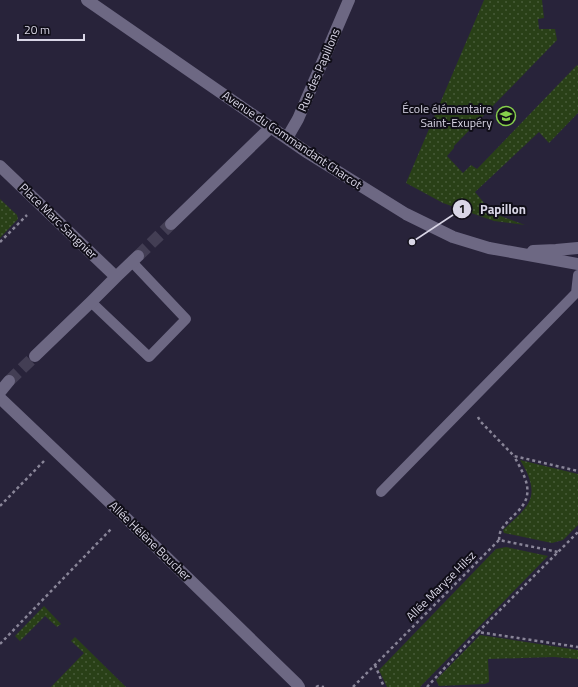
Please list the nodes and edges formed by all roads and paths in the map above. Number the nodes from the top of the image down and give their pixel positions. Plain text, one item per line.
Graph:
1 (87, 0) edge
2 (349, 0) edge
3 (271, 127) junction
4 (287, 138) junction
5 (0, 166) edge
6 (39, 203) junction
7 (171, 224) tunnel mouth
8 (0, 242) edge
9 (578, 248) edge
10 (510, 252) junction
11 (135, 259) joint
12 (578, 264) edge
13 (578, 275) edge
14 (116, 277) junction
15 (92, 302) junction
16 (35, 356) tunnel mouth
17 (9, 381) tunnel mouth
18 (0, 392) edge
19 (0, 398) edge
20 (471, 400) junction
21 (55, 450) junction
22 (514, 456) junction
23 (578, 471) edge
24 (381, 492) dead end
25 (0, 506) edge
26 (124, 516) junction
27 (578, 532) edge
28 (499, 540) junction
29 (558, 552) junction
30 (478, 632) junction
31 (0, 644) edge
32 (578, 648) edge
33 (375, 665) junction
34 (298, 687) edge
35 (316, 687) edge
36 (324, 687) edge
37 (353, 687) edge
38 (384, 687) edge
39 (427, 687) edge

1 - 3 street, Avenue du Commandant Charcot
2 - 4 street, Rue des Papillons
3 - 4 street, Avenue du Commandant Charcot
3 - 7 street
4 - 10 street, Avenue du Commandant Charcot
5 - 6 street, Place Marc Sangnier
6 - 8 path
6 - 14 street, Place Marc Sangnier
9 - 10 street, Avenue du Commandant Charcot
10 - 12 street, Avenue du Commandant Charcot
11 - 14 street
11 - 15 lane
13 - 20 lane
14 - 15 street
15 - 16 street
17 - 18 street
19 - 21 street, Allée Hélène Boucher
20 - 22 path
20 - 24 lane
21 - 25 path
21 - 26 street, Allée Hélène Boucher
22 - 23 path
22 - 28 path
26 - 31 path
26 - 34 street, Allée Hélène Boucher
27 - 29 path
28 - 29 path
28 - 33 path, Allée Maryse Hilsz
29 - 30 path
30 - 32 path
30 - 39 path
33 - 37 path, Allée Maryse Hilsz
33 - 38 path
35 - 36 path

